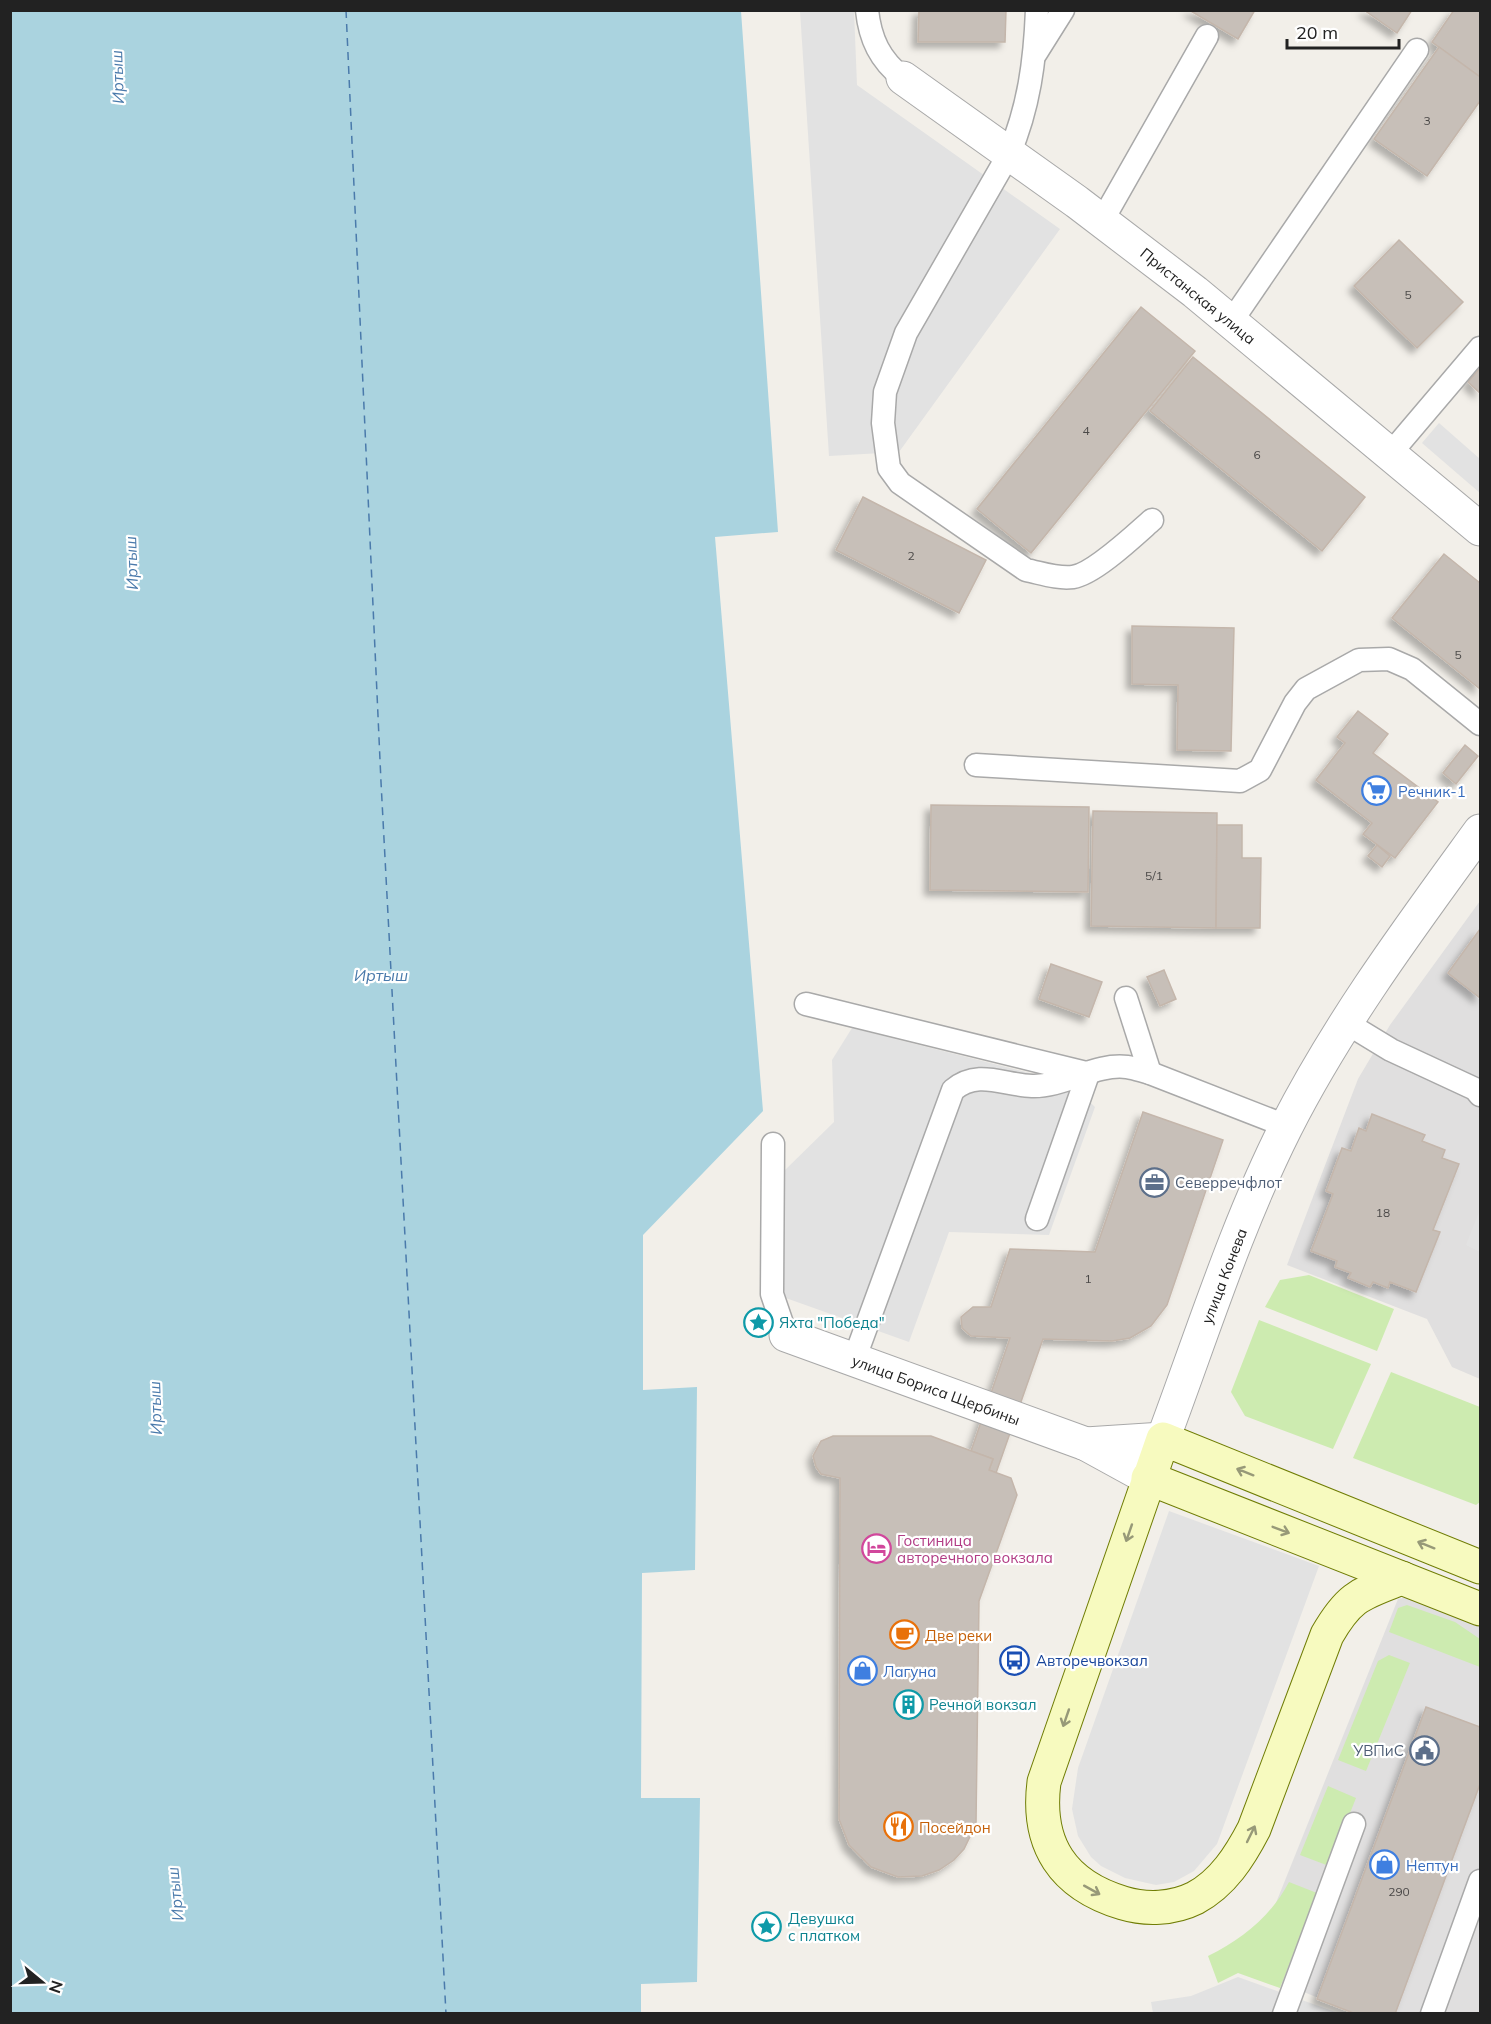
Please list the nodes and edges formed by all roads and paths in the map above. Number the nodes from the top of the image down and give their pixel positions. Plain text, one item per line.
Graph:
1 (867, 10) edge
2 (1038, 10) edge
3 (1063, 10) edge
4 (1207, 36) dead end
5 (1418, 50) dead end
6 (1035, 54) junction
7 (903, 78) joint
8 (1009, 154) junction
9 (1102, 221) junction
10 (1231, 322) junction
11 (1480, 348) edge
12 (1390, 454) junction
13 (1152, 520) dead end
14 (1480, 529) edge
15 (1480, 724) edge
16 (976, 765) dead end
17 (1480, 831) edge
18 (1126, 998) dead end
19 (806, 1004) dead end
20 (1345, 1022) junction
21 (1150, 1073) junction
22 (1088, 1074) junction
23 (1480, 1095) edge
24 (1286, 1126) junction
25 (773, 1144) dead end
26 (1037, 1219) dead end
27 (786, 1335) joint
28 (854, 1360) junction
29 (1163, 1439) junction
30 (1086, 1444) junction
31 (1148, 1478) junction
32 (1480, 1567) edge
33 (1402, 1578) junction
34 (1480, 1609) edge
35 (1354, 1824) dead end
36 (1480, 1881) edge
37 (1284, 2013) edge
38 (1432, 2013) edge

1 - 7 lane
2 - 6 lane
3 - 6 lane
4 - 9 lane
5 - 10 lane
6 - 8 lane
7 - 8 street, Пристанская улица
8 - 9 street, Пристанская улица
8 - 13 lane
9 - 10 street, Пристанская улица
10 - 12 street, Пристанская улица
11 - 12 lane
12 - 14 street, Пристанская улица
15 - 16 lane
17 - 20 street, улица Конева
18 - 21 lane
19 - 22 lane
20 - 23 lane
20 - 24 street, улица Конева
21 - 22 lane
21 - 24 lane
22 - 26 lane
22 - 28 lane
24 - 29 street, улица Конева
25 - 27 lane
27 - 28 street, улица Бориса Щербины
28 - 30 street, улица Бориса Щербины
29 - 30 street, улица Бориса Щербины
29 - 31 main road
32 -> 29 main road
30 - 31 street, улица Бориса Щербины
31 -> 33 main road
31 -> 33 main road
33 - 34 main road
35 - 37 lane
36 - 38 lane

